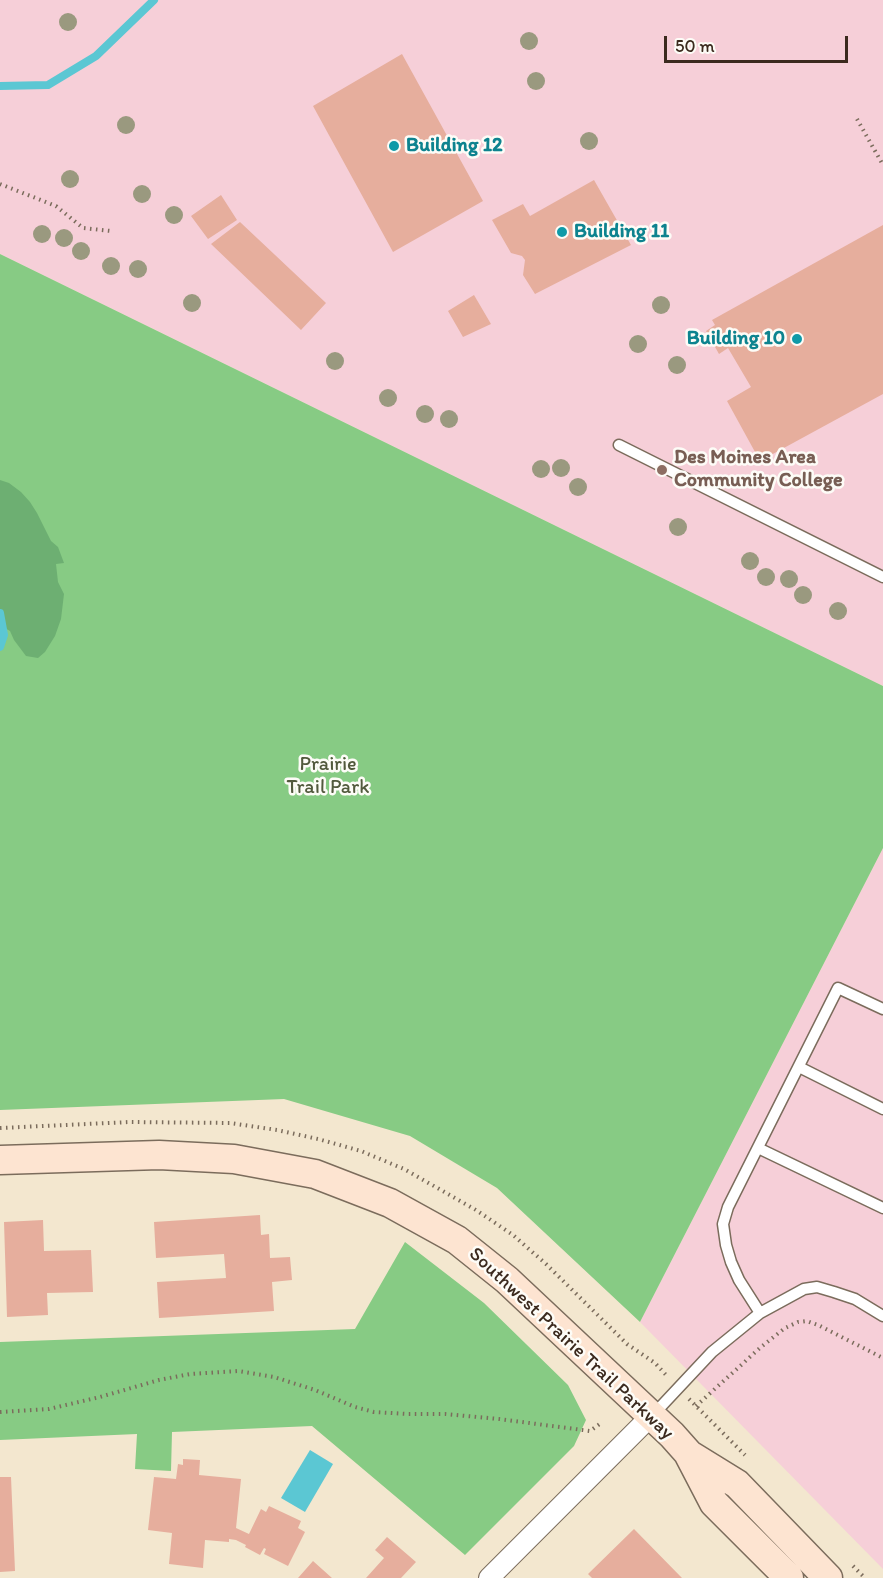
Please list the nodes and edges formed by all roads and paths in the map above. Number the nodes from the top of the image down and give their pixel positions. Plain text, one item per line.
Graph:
1 (857, 119) dead end
2 (883, 165) edge
3 (0, 184) edge
4 (111, 231) dead end
5 (619, 445) dead end
6 (883, 577) edge
7 (883, 1009) edge
8 (799, 1067) junction
9 (883, 1109) edge
10 (758, 1148) junction
11 (0, 1160) edge
12 (883, 1208) edge
13 (760, 1313) junction
14 (883, 1316) edge
15 (883, 1358) edge
16 (696, 1406) dead end
17 (0, 1412) edge
18 (651, 1416) junction
19 (601, 1423) dead end
20 (688, 1453) junction
21 (489, 1578) edge
22 (789, 1578) edge
23 (828, 1578) edge

1 - 2 path
3 - 4 path
5 - 6 lane
7 - 8 lane
8 - 9 lane
8 - 10 lane
10 - 12 lane
10 - 13 lane
11 - 18 street, Southwest Prairie Trail Parkway
13 - 14 lane
13 - 18 lane
15 - 16 path
17 - 19 path
18 - 20 street, Southwest Prairie Trail Parkway
18 - 21 street
20 - 22 street, Southwest Prairie Trail Parkway
20 - 23 street, Southwest Prairie Trail Parkway

